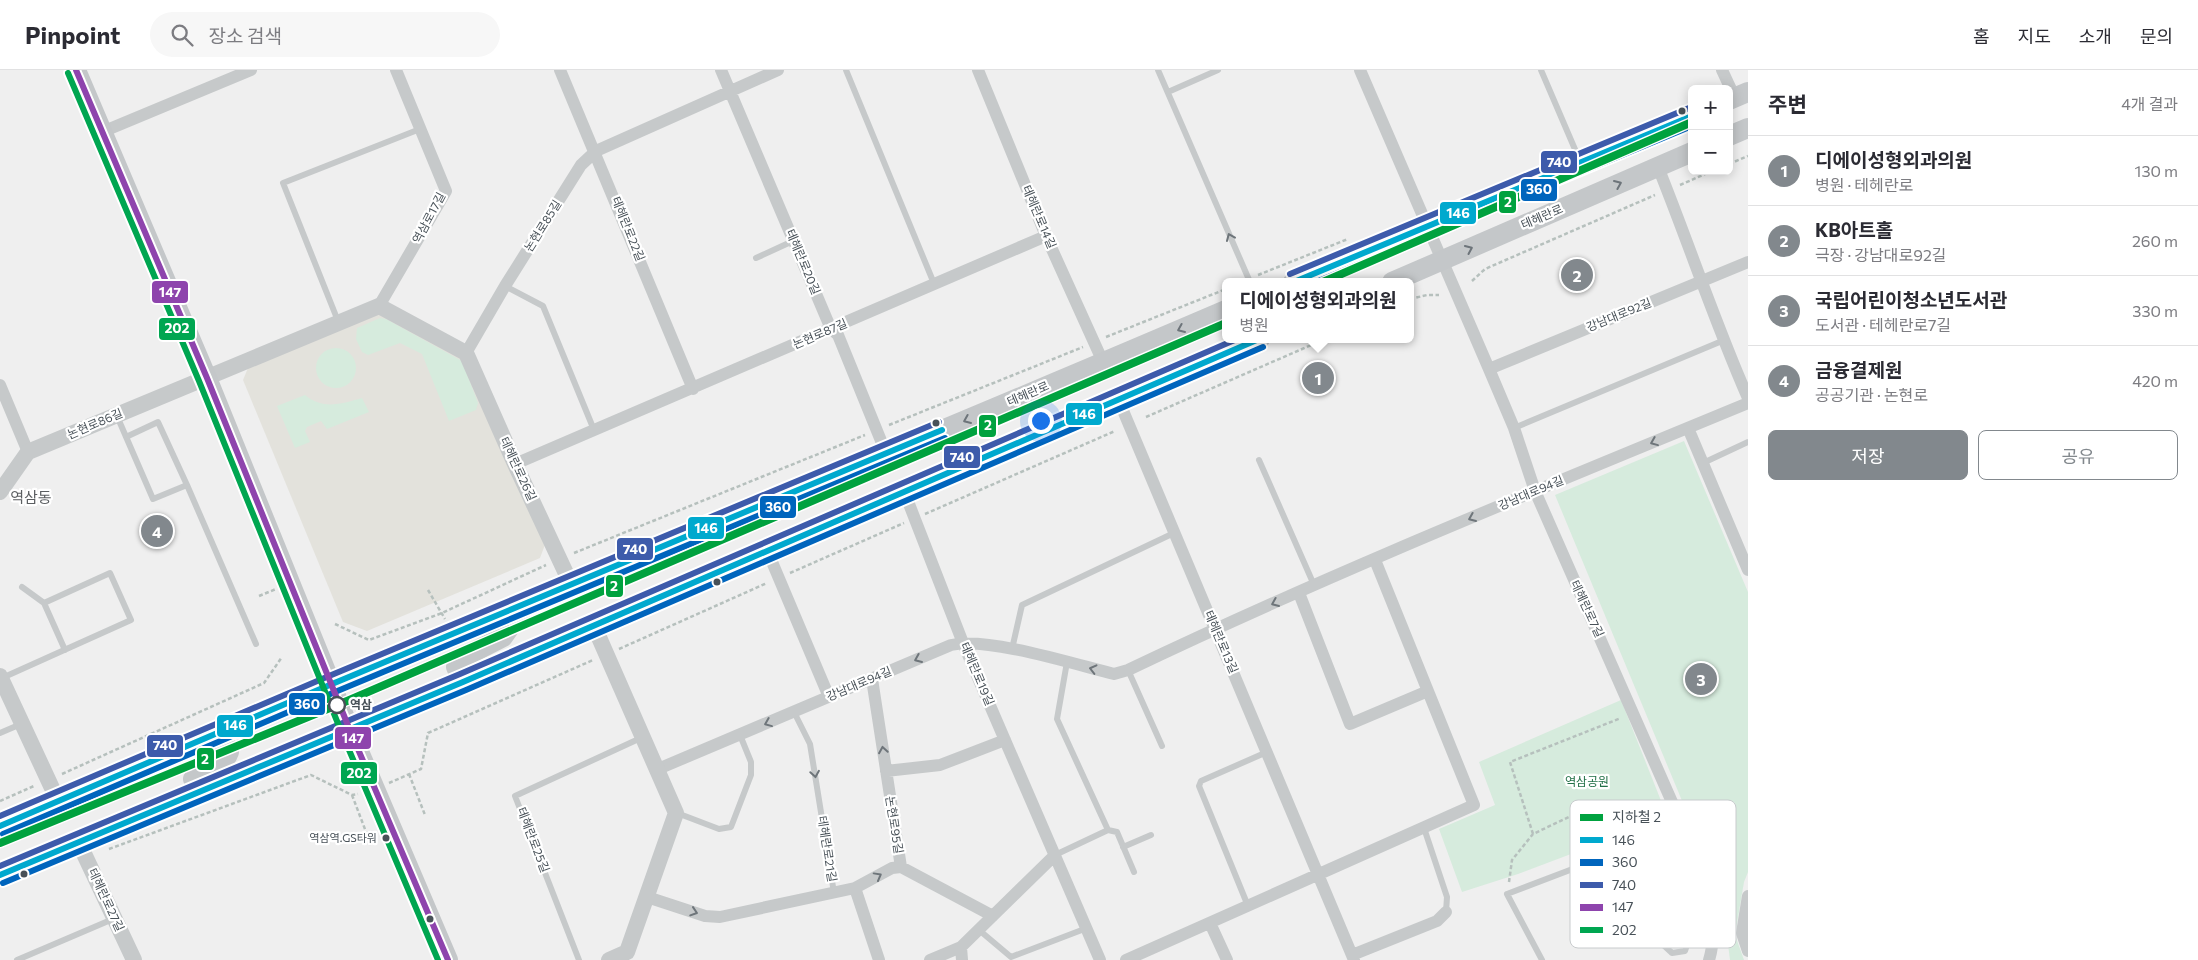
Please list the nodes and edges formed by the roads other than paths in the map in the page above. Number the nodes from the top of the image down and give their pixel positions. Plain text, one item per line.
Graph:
1 (76, 70) edge
2 (251, 70) edge
3 (396, 70) edge
4 (560, 70) edge
5 (721, 70) edge
6 (778, 70) edge
7 (846, 70) edge
8 (978, 70) edge
9 (1158, 70) edge
10 (1218, 70) edge
11 (1360, 70) edge
12 (1541, 70) edge
13 (1722, 70) edge
14 (730, 91) junction
15 (1168, 92) junction
16 (1737, 97) edge
17 (1688, 118) edge
18 (1748, 128) edge
19 (420, 129) junction
20 (102, 132) junction
21 (1733, 134) edge
22 (596, 151) junction
23 (1688, 154) edge
24 (1580, 162) junction
25 (1658, 167) junction
26 (1428, 226) junction
27 (1046, 236) junction
28 (793, 241) junction
29 (756, 258) dead end
30 (1443, 260) junction
31 (1748, 262) edge
32 (1248, 278) edge
33 (1303, 278) edge
34 (1401, 278) edge
35 (1703, 281) junction
36 (505, 286) junction
37 (935, 286) junction
38 (379, 306) junction
39 (1222, 312) edge
40 (338, 322) junction
41 (832, 329) junction
42 (1722, 341) junction
43 (1251, 343) edge
44 (466, 353) junction
45 (1103, 362) junction
46 (1489, 369) junction
47 (207, 378) junction
48 (0, 385) edge
49 (693, 389) junction
50 (1748, 398) edge
51 (1119, 401) junction
52 (1748, 403) edge
53 (117, 415) junction
54 (1514, 428) junction
55 (1688, 428) junction
56 (594, 432) junction
57 (126, 437) junction
58 (1748, 442) edge
59 (28, 452) junction
60 (886, 453) junction
61 (1259, 460) dead end
62 (1703, 462) junction
63 (515, 464) junction
64 (187, 485) junction
65 (904, 491) junction
66 (1535, 491) junction
67 (0, 492) edge
68 (1174, 533) junction
69 (767, 550) junction
70 (1375, 560) junction
71 (1748, 570) edge
72 (571, 584) junction
73 (22, 586) dead end
74 (1314, 586) junction
75 (1299, 593) junction
76 (44, 603) junction
77 (527, 603) junction
78 (594, 626) junction
79 (1216, 628) junction
80 (963, 643) junction
81 (256, 644) dead end
82 (65, 650) junction
83 (1012, 650) junction
84 (1067, 662) junction
85 (1128, 670) junction
86 (0, 677) edge
87 (872, 679) junction
88 (463, 682) junction
89 (332, 684) junction
90 (1428, 691) junction
91 (829, 697) junction
92 (794, 712) junction
93 (21, 724) junction
94 (349, 728) junction
95 (0, 733) edge
96 (740, 735) junction
97 (644, 737) junction
98 (204, 738) junction
99 (1005, 740) junction
100 (1162, 746) dead end
101 (1267, 752) junction
102 (658, 768) junction
103 (886, 771) junction
104 (1672, 800) edge
105 (58, 801) junction
106 (676, 813) junction
107 (139, 816) junction
108 (0, 826) edge
109 (1424, 828) junction
110 (1108, 830) junction
111 (1151, 835) dead end
112 (1123, 847) junction
113 (82, 849) junction
114 (1055, 855) junction
115 (901, 867) junction
116 (1570, 870) edge
117 (1134, 872) dead end
118 (1318, 874) junction
119 (0, 875) edge
120 (855, 888) junction
121 (834, 893) junction
122 (1748, 896) edge
123 (647, 898) junction
124 (1248, 906) junction
125 (1446, 912) joint
126 (993, 916) junction
127 (115, 918) junction
128 (1746, 918) edge
129 (1210, 923) junction
130 (1087, 928) junction
131 (980, 930) junction
132 (1667, 948) edge
133 (1686, 948) edge
134 (1713, 948) edge
135 (1748, 951) edge
136 (962, 954) edge
137 (629, 956) edge
138 (1353, 958) edge
139 (18, 960) edge
140 (134, 960) edge
141 (448, 960) edge
142 (579, 960) edge
143 (609, 960) edge
144 (879, 960) edge
145 (930, 960) edge
146 (1100, 960) edge
147 (1126, 960) edge
148 (1227, 960) edge
149 (1542, 960) edge
150 (1709, 960) edge

1 - 20 main road
2 - 20 street
3 - 19 street, 역삼로17길
4 - 22 street, 테헤란로22길
5 - 14 street, 테헤란로20길
6 - 14 street, 논현로85길
7 - 37 lane
8 - 27 street, 테헤란로14길
9 - 15 lane
10 - 15 lane
11 - 26 street, 테헤란로7길
12 - 24 lane
13 - 16 street
14 - 22 street, 논현로85길
14 - 28 street, 테헤란로20길
32 -> 15 lane
17 - 24 main road
18 - 21 main road
19 - 38 street, 역삼로17길
19 - 40 lane
20 - 47 main road
22 - 36 street, 논현로85길
22 - 49 street, 테헤란로22길
23 - 25 main road, 테헤란로
24 - 26 main road
30 -> 25 main road, 테헤란로
25 - 35 street
26 - 30 street, 테헤란로7길
26 - 33 main road
27 - 37 street, 논현로87길
27 - 45 street, 테헤란로14길
28 - 29 lane
28 - 41 street, 테헤란로20길
30 - 34 main road, 테헤란로
30 - 46 street, 테헤란로7길
31 - 35 street, 강남대로92길
35 - 42 street
35 - 46 street, 강남대로92길
36 - 44 street, 논현로85길
36 - 56 lane
37 - 41 street, 논현로87길
38 - 40 street
38 - 44 street
39 -> 45 main road, 테헤란로
40 - 47 street
41 - 49 street, 논현로87길
41 - 60 street, 테헤란로20길
42 - 50 street
42 - 54 lane
43 - 51 main road
44 - 63 street, 테헤란로26길
45 -> 60 main road, 테헤란로
46 - 54 street, 테헤란로7길
47 - 53 street, 논현로86길
47 - 89 main road
48 - 59 street
49 - 56 street, 논현로87길
51 - 65 main road
51 - 68 street, 테헤란로13길
52 - 55 street, 강남대로94길
53 - 57 lane
53 - 59 street, 논현로86길
54 - 66 street, 테헤란로7길
55 - 62 street
55 -> 66 street, 강남대로94길
56 - 63 street, 논현로87길
57 - 64 lane
57 - 64 lane
58 - 62 lane
59 - 67 street
60 - 72 main road, 테헤란로
61 - 74 lane
62 - 71 street
63 - 72 street, 테헤란로26길
64 - 81 lane
65 - 69 main road
65 - 80 street, 테헤란로19길
66 -> 70 street, 강남대로94길
66 - 104 street, 테헤란로7길
68 - 79 street, 테헤란로13길
68 - 83 lane
69 - 78 main road
69 - 91 street
70 - 74 street, 강남대로94길
70 - 90 street
72 - 77 main road, 테헤란로
73 - 76 lane
74 - 75 street, 강남대로94길
75 -> 79 street, 강남대로94길
75 - 90 street
76 - 82 lane
76 - 82 lane
77 - 88 main road
77 - 89 main road, 테헤란로
78 - 88 main road
78 - 97 street
79 - 85 street, 강남대로94길
79 - 101 street, 테헤란로13길
80 - 83 street, 강남대로94길
80 -> 87 street, 강남대로94길
80 - 99 street, 테헤란로19길
82 - 86 lane
83 - 84 street, 강남대로94길
85 -> 84 street, 강남대로94길
84 - 110 lane
85 - 100 lane
86 - 93 street
87 - 91 street, 강남대로94길
103 -> 87 street, 논현로95길
88 - 94 main road
89 - 94 main road
89 - 98 main road, 테헤란로
90 - 109 street
91 - 92 street, 강남대로94길
92 -> 96 street, 강남대로94길
92 -> 121 lane, 테헤란로21길
93 - 95 lane
93 - 105 street
94 - 107 main road
94 - 141 main road
96 - 102 street, 강남대로94길
96 - 106 lane
97 - 102 street
97 - 142 lane, 테헤란로25길
98 - 105 main road, 테헤란로
98 - 107 main road
99 - 103 street
99 - 114 street, 테헤란로19길
101 - 118 street, 테헤란로13길
101 - 124 lane
102 - 106 street
103 - 115 street, 논현로95길
105 - 108 main road, 테헤란로
106 - 123 street
107 - 113 main road
109 - 118 street
109 - 125 lane
110 - 112 lane
110 - 114 lane
111 - 112 lane
112 - 117 lane
113 - 119 main road
113 - 127 street, 테헤란로27길
114 - 126 street
114 - 130 street, 테헤란로19길
120 -> 115 street
115 - 126 street, 논현로95길
116 - 149 lane
118 - 124 street
118 - 138 street, 테헤란로13길
120 - 121 street, 테헤란로21길
120 - 144 street, 테헤란로21길
123 -> 121 street
122 - 128 street
123 - 137 street
124 - 129 street
125 - 138 street, 테헤란로13길
126 - 131 street
127 - 139 lane
127 - 140 street, 테헤란로27길
128 - 135 street
129 - 147 street
129 - 148 street
130 - 131 lane
130 - 146 street, 테헤란로19길
131 - 136 street
132 - 133 lane
134 - 150 street, 테헤란로7길
136 - 145 street
137 - 143 street

